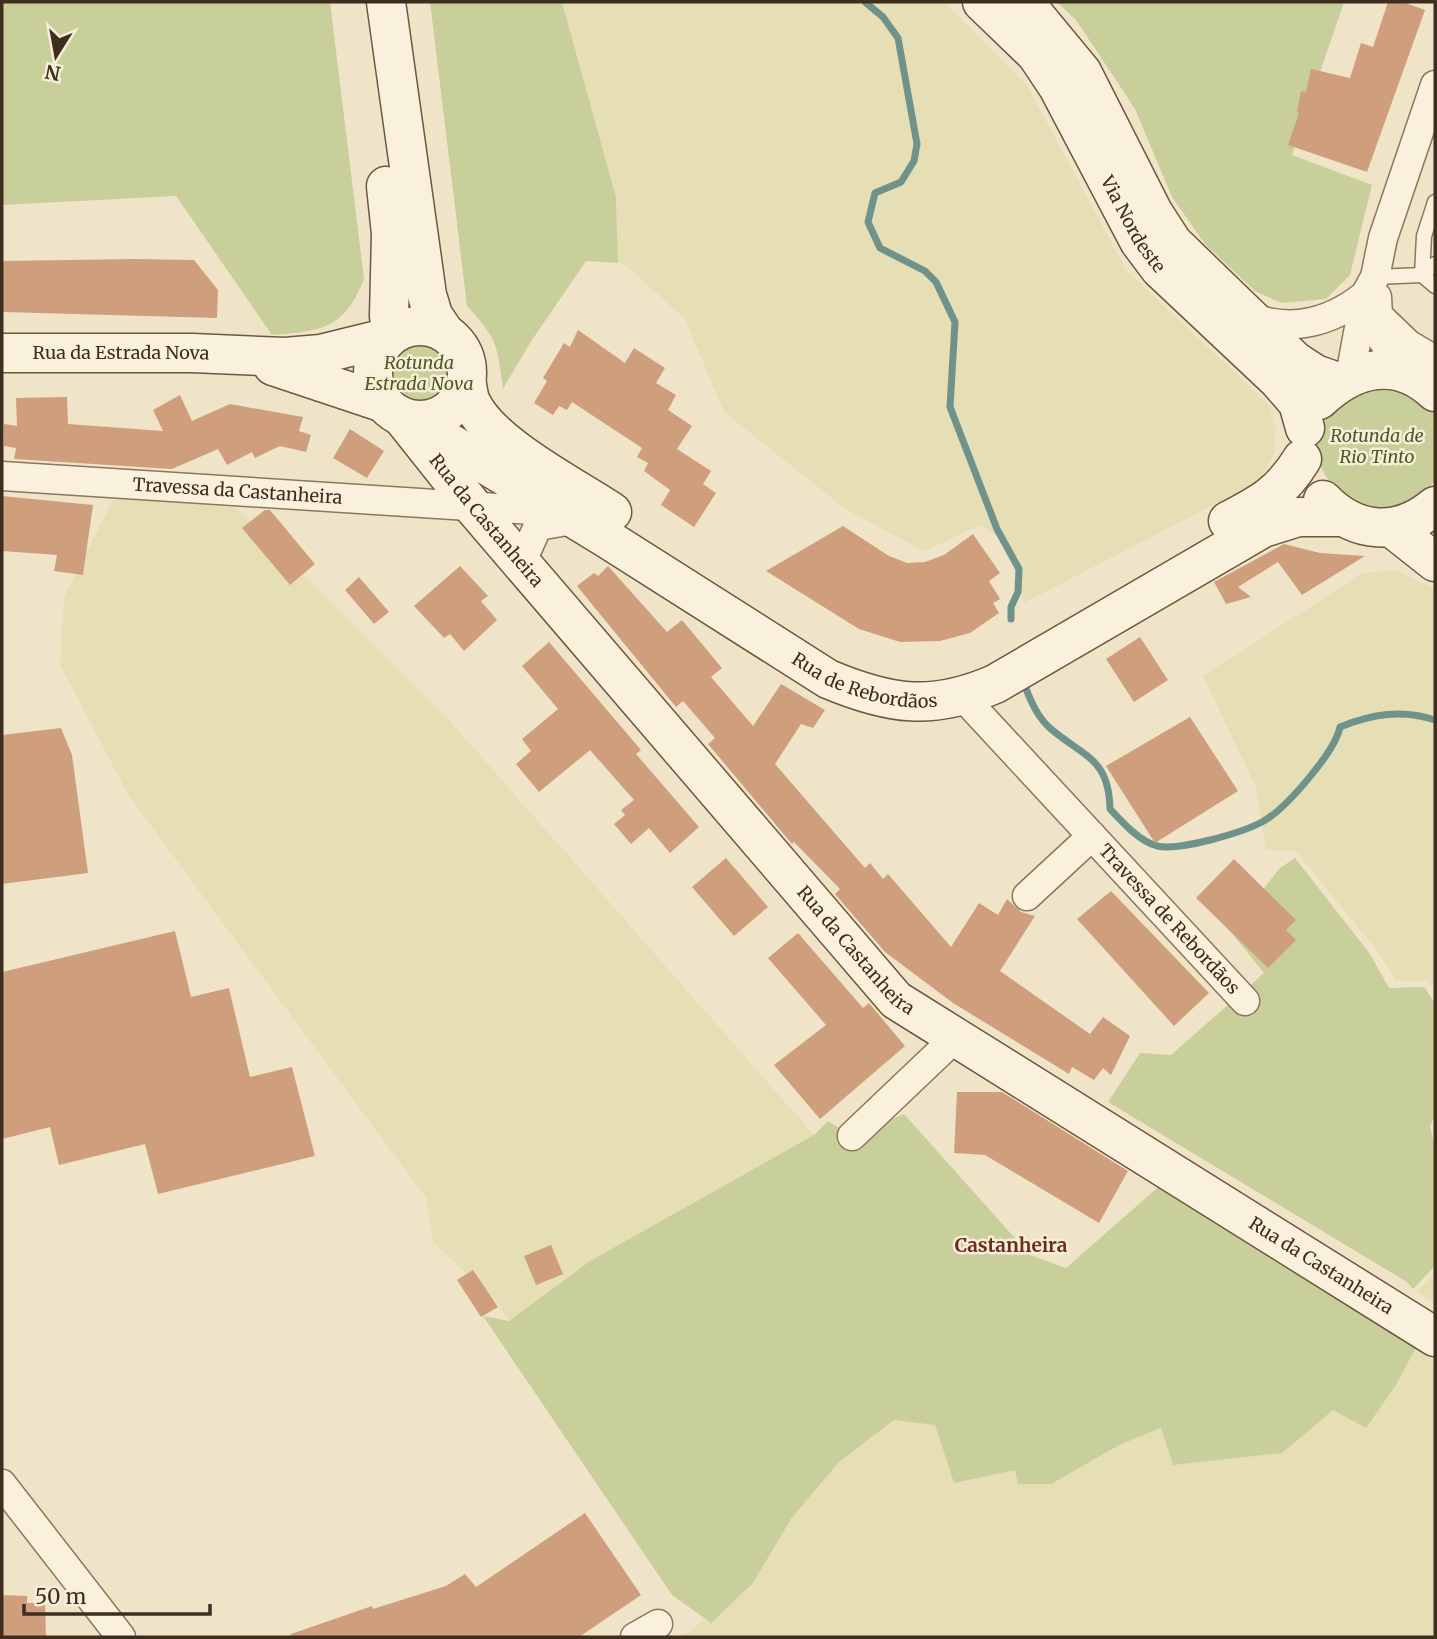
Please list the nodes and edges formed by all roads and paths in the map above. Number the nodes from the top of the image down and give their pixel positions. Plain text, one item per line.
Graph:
1 (361, 2) edge
2 (386, 2) edge
3 (982, 2) edge
4 (1024, 2) edge
5 (1435, 86) edge
6 (1435, 202) edge
7 (1435, 264) edge
8 (1422, 275) junction
9 (1435, 286) edge
10 (1373, 296) junction
11 (1246, 316) junction
12 (445, 333) junction
13 (389, 336) junction
14 (2, 353) edge
15 (240, 357) junction
16 (1427, 377) edge
17 (1344, 379) junction
18 (466, 381) junction
19 (399, 413) junction
20 (1304, 443) junction
21 (2, 477) edge
22 (1435, 506) edge
23 (474, 508) junction
24 (570, 516) junction
25 (1339, 517) junction
26 (1392, 528) junction
27 (1435, 562) edge
28 (521, 563) junction
29 (962, 697) junction
30 (1092, 836) junction
31 (1027, 896) dead end
32 (1245, 1001) dead end
33 (954, 1038) junction
34 (852, 1136) dead end
35 (1435, 1337) edge
36 (2, 1484) edge
37 (12, 1518) edge
38 (121, 1637) edge

1 - 13 main road
2 - 12 main road
3 - 20 main road, Via Nordeste
4 - 11 main road, Via Nordeste
5 - 10 street
6 - 8 lane
7 - 8 lane
8 - 9 lane
8 - 10 lane
10 - 11 street
10 - 16 street
10 - 17 street
11 - 17 main road, Via Nordeste
12 - 13 main road
12 - 18 main road
13 - 15 main road, Rua da Estrada Nova
13 - 19 main road
14 - 15 main road, Rua da Estrada Nova
15 - 19 main road, Rua da Estrada Nova
16 - 17 main road
17 - 20 main road, Rua de Rebordãos
18 - 19 main road
18 - 20 main road, Rua de Rebordãos
19 - 23 main road, Rua da Castanheira
19 - 24 main road, Rua de Rebordãos
20 - 25 main road, Via Nordeste
21 - 23 street, Travessa da Castanheira
22 - 26 main road
23 - 24 street, Travessa da Castanheira
23 - 28 main road, Rua da Castanheira
24 - 28 street
24 - 29 main road, Rua de Rebordãos
25 - 26 main road, Rua de Rebordãos
25 - 29 main road, Rua de Rebordãos
26 - 27 main road
28 - 33 main road, Rua da Castanheira
29 - 30 street, Travessa de Rebordãos
30 - 31 street, Travessa de Rebordãos
30 - 32 street, Travessa de Rebordãos
33 - 34 street
33 - 35 main road, Rua da Castanheira
36 - 37 street
37 - 38 street

